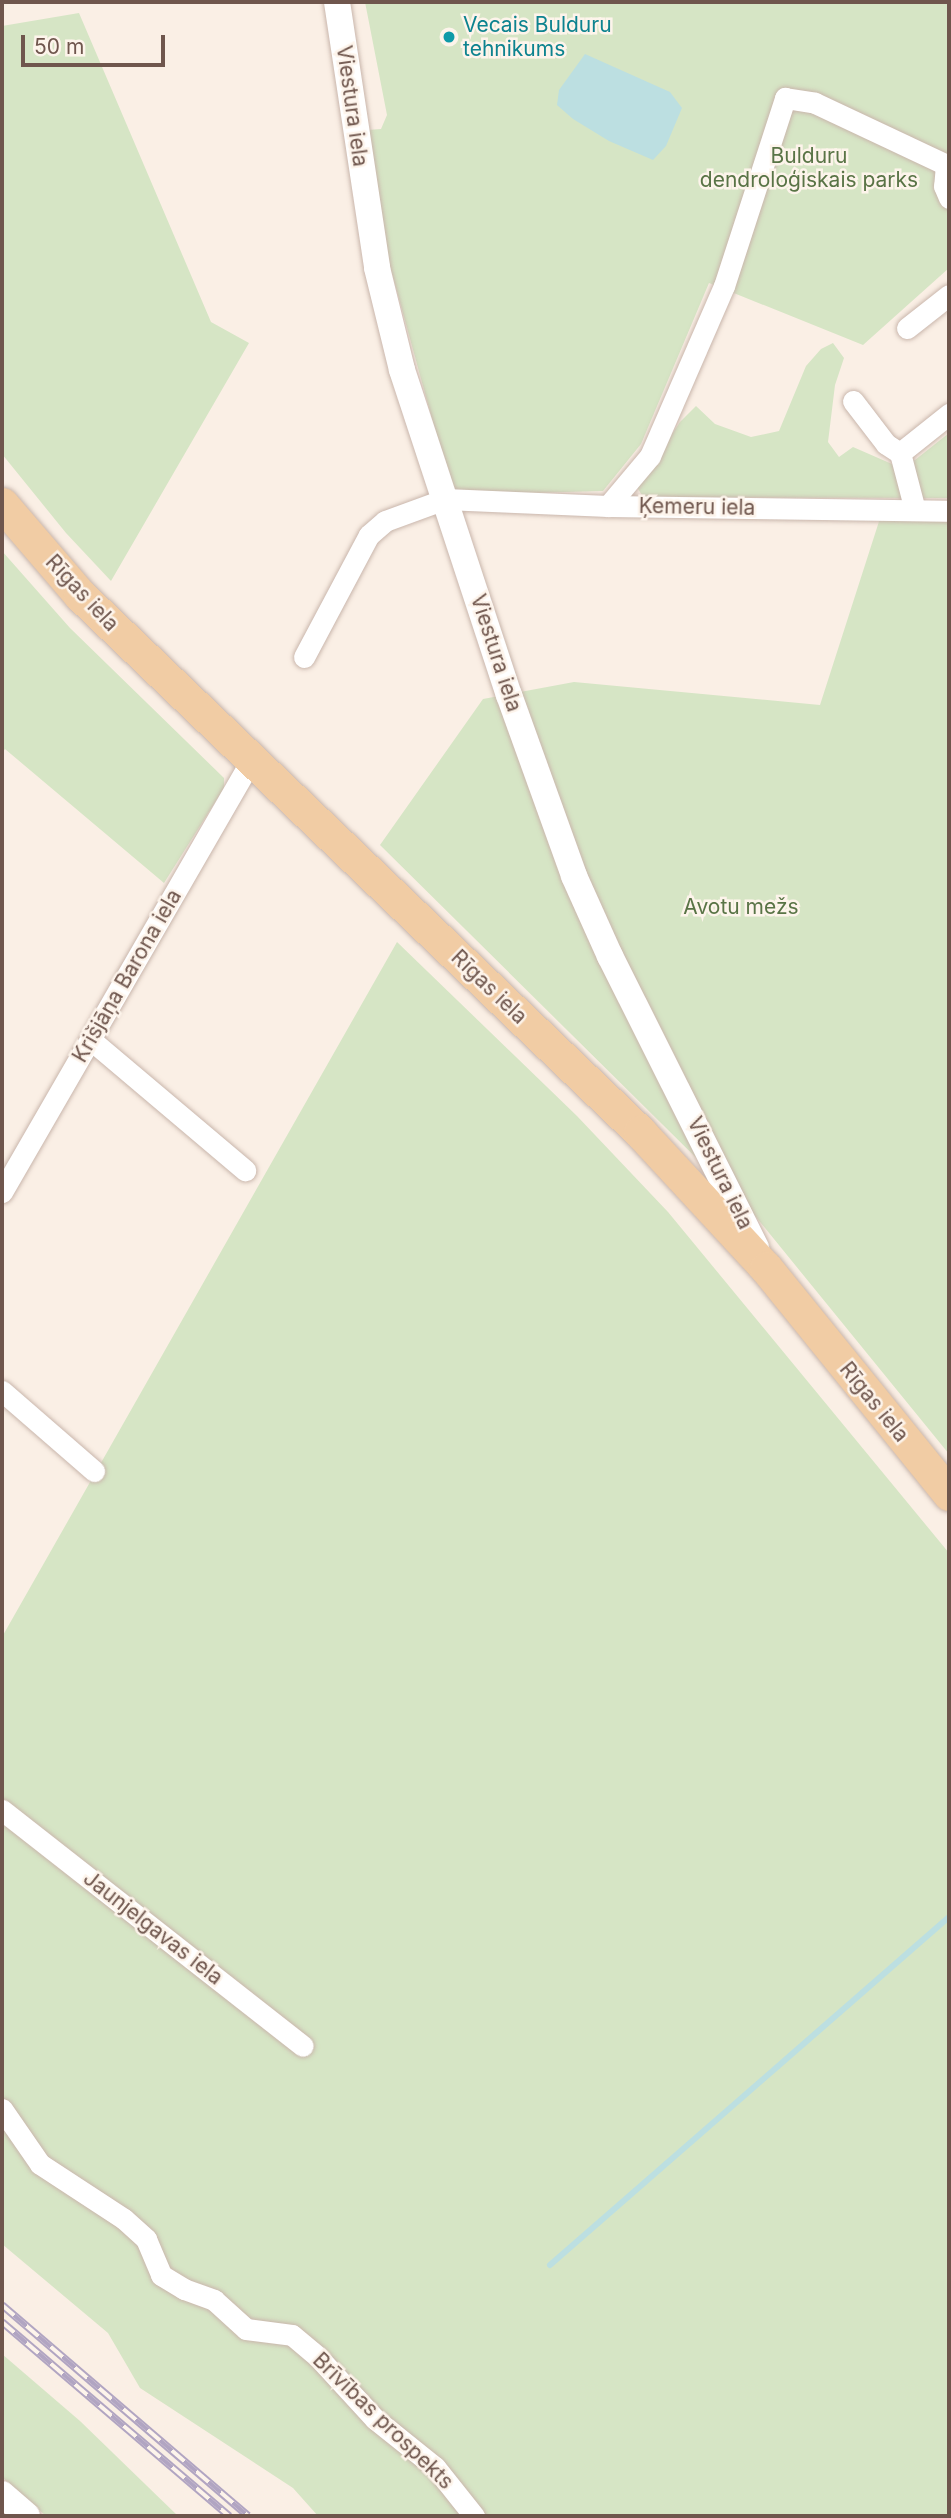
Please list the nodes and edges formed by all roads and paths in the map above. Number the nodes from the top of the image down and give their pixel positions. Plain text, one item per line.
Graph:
1 (337, 2) edge
2 (948, 165) edge
3 (949, 198) edge
4 (949, 295) edge
5 (907, 328) dead end
6 (853, 401) dead end
7 (949, 414) edge
8 (900, 453) junction
9 (445, 499) junction
10 (2, 504) edge
11 (608, 506) junction
12 (915, 510) junction
13 (949, 511) edge
14 (304, 657) dead end
15 (251, 760) junction
16 (91, 1040) junction
17 (245, 1170) dead end
18 (2, 1192) edge
19 (766, 1268) junction
20 (2, 1391) edge
21 (94, 1471) dead end
22 (949, 1494) edge
23 (2, 1810) edge
24 (303, 2046) dead end
25 (2, 2109) edge
26 (2, 2494) edge
27 (27, 2516) edge
28 (474, 2516) edge

1 - 9 street, Viestura iela
2 - 3 street
2 - 11 street
4 - 5 street
6 - 8 street
7 - 8 street
8 - 12 street
9 - 11 street, Ķemeru iela
9 - 14 street
9 - 19 street, Viestura iela
10 - 15 main road, Rīgas iela
11 - 12 street, Ķemeru iela
12 - 13 street, Ķemeru iela
15 - 16 street, Krišjāņa Barona iela
15 - 19 main road, Rīgas iela
16 - 17 street
16 - 18 street, Krišjāņa Barona iela
19 - 22 main road, Rīgas iela
20 - 21 street
23 - 24 street, Jaunjelgavas iela
25 - 28 street, Brīvības prospekts
26 - 27 street

